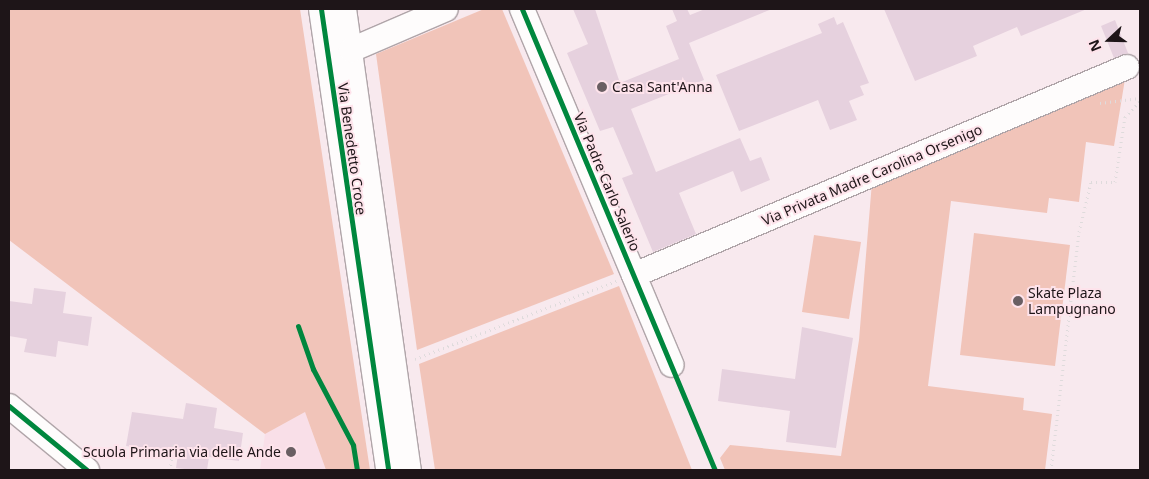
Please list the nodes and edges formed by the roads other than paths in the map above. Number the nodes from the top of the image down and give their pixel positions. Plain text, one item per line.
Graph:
1 (322, 9) edge
2 (344, 9) edge
3 (446, 9) edge
4 (522, 9) edge
5 (351, 50) junction
6 (1114, 69) dead end
7 (626, 278) junction
8 (672, 365) road end
9 (9, 406) edge
10 (87, 470) edge
11 (388, 470) edge
12 (410, 470) edge

1 - 11 street, Via Benedetto Croce
2 - 5 street, Via Benedetto Croce
3 - 5 street
4 - 7 street, Via Padre Carlo Salerio
5 - 12 street, Via Benedetto Croce
6 - 7 street, Via Privata Madre Carolina Orsenigo
7 - 8 street, Via Padre Carlo Salerio
9 - 10 street

